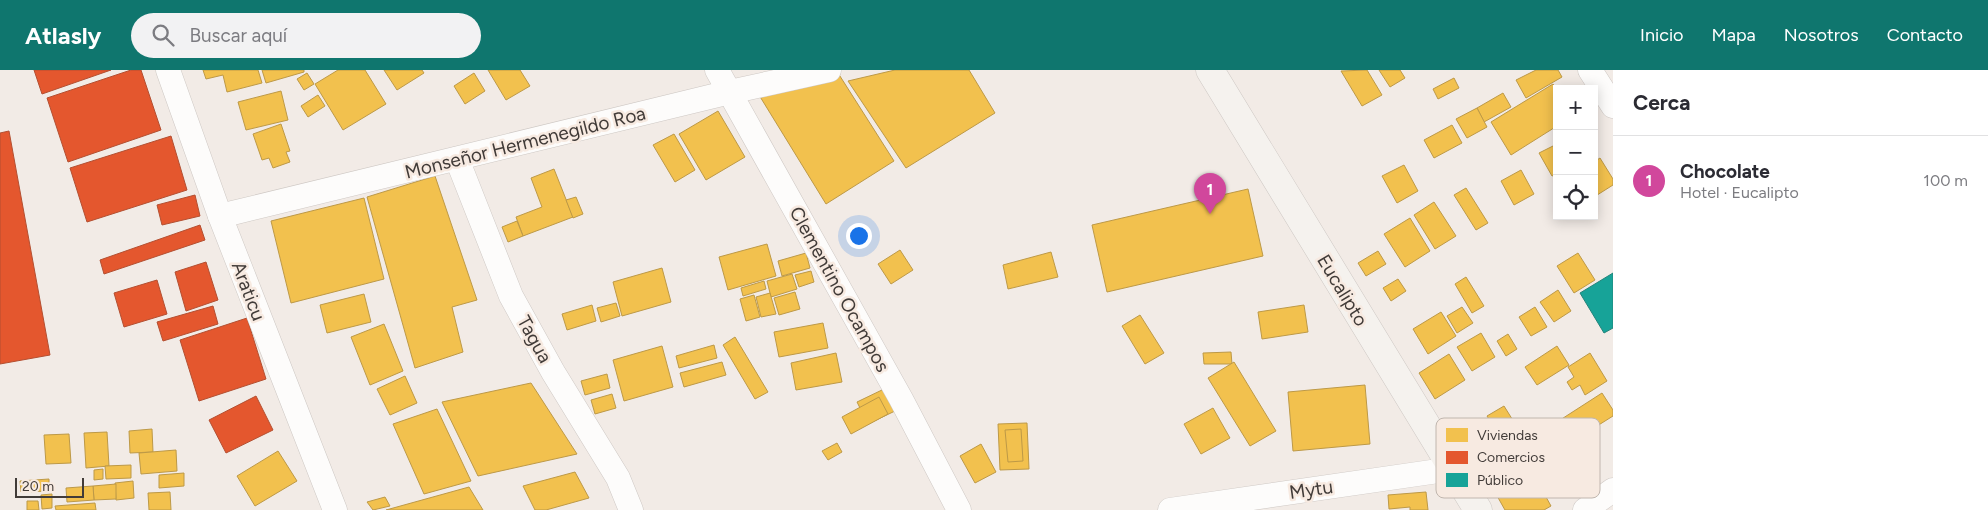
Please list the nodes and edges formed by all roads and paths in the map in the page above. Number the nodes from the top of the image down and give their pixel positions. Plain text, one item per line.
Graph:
1 (168, 70) edge
2 (717, 70) edge
3 (829, 70) edge
4 (1210, 70) edge
5 (1590, 70) edge
6 (730, 92) junction
7 (1613, 106) edge
8 (457, 159) junction
9 (220, 216) junction
10 (1436, 443) edge
11 (1436, 471) edge
12 (1613, 490) edge
13 (1470, 498) edge
14 (335, 510) edge
15 (632, 510) edge
16 (959, 510) edge
17 (1170, 510) edge
18 (1478, 510) edge
19 (1585, 510) edge

1 - 9 street, Araticu
2 - 6 street, Clementino Ocampos
3 - 6 street, Monseñor Hermenegildo Roa
4 - 10 street, Eucalipto
5 - 7 street
6 - 8 street, Monseñor Hermenegildo Roa
6 - 16 street, Clementino Ocampos
8 - 9 street, Monseñor Hermenegildo Roa
8 - 15 street, Tagua
9 - 14 street, Araticu
11 - 17 street, Mytu
12 - 19 street
13 - 18 street, Eucalipto

